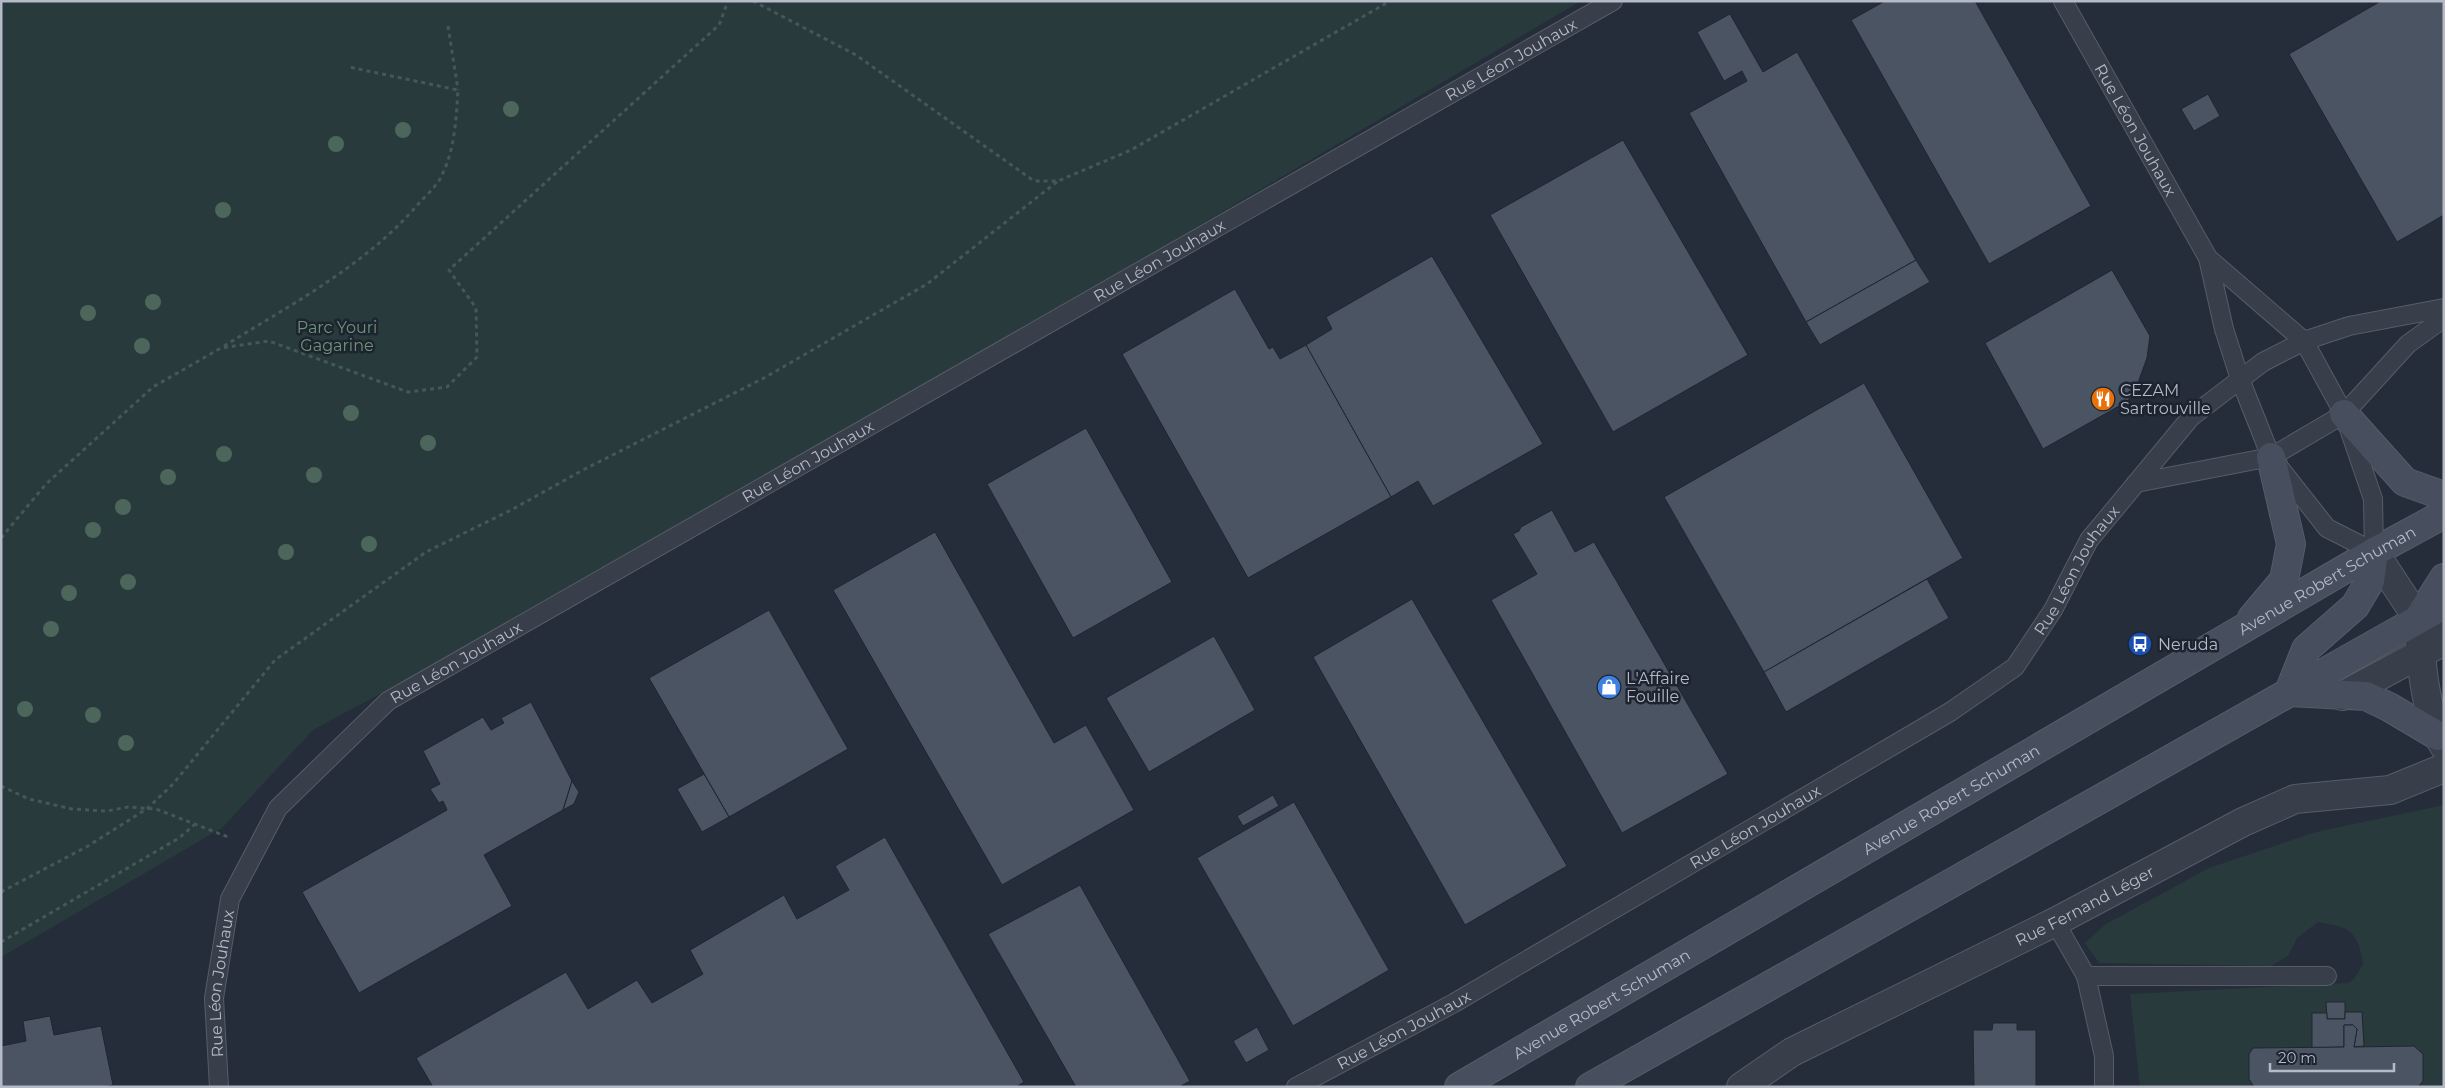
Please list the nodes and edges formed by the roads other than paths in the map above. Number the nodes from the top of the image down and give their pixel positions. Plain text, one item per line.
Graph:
1 (1613, 1) edge
2 (2063, 1) edge
3 (2208, 258) junction
4 (2444, 308) edge
5 (2444, 318) edge
6 (2304, 341) junction
7 (2240, 379) junction
8 (2344, 414) junction
9 (2270, 457) junction
10 (2136, 483) junction
11 (2444, 496) edge
12 (2444, 514) edge
13 (2374, 552) junction
14 (2444, 578) edge
15 (2444, 605) edge
16 (2418, 619) junction
17 (2243, 630) junction
18 (2436, 644) edge
19 (2289, 692) junction
20 (2342, 696) junction
21 (2441, 741) edge
22 (2444, 768) edge
23 (2055, 922) junction
24 (2086, 976) junction
25 (2326, 976) dead end
26 (219, 1087) edge
27 (1296, 1087) edge
28 (1459, 1087) edge
29 (1590, 1087) edge
30 (1740, 1087) edge
31 (2104, 1087) edge

1 - 26 lane, Rue Léon Jouhaux
2 - 3 lane, Rue Léon Jouhaux
3 - 6 lane, Rue Léon Jouhaux
3 - 7 lane, Rue Léon Jouhaux
4 - 6 lane, Rue Léon Jouhaux
5 - 8 lane
6 - 7 lane, Rue Léon Jouhaux
6 - 8 lane, Rue Léon Jouhaux
7 - 9 lane, Rue Léon Jouhaux
7 - 10 lane, Rue Léon Jouhaux
8 - 9 lane
8 - 11 main road
8 - 13 lane, Rue Léon Jouhaux
9 - 10 lane
9 - 13 lane, Rue Léon Jouhaux
9 - 17 main road
10 - 27 lane, Rue Léon Jouhaux
12 - 13 main road, Avenue Robert Schuman
13 - 16 street
13 - 17 main road, Avenue Robert Schuman
13 - 19 main road
14 - 16 main road
15 - 16 main road
16 - 18 street
16 - 19 main road
17 - 28 main road, Avenue Robert Schuman
18 - 20 street
18 - 21 street
19 - 20 main road
19 - 29 main road
20 - 21 main road
22 - 23 street, Rue Fernand Léger
23 - 24 lane
23 - 30 street, Rue Fernand Léger
24 - 25 lane
24 - 31 lane

